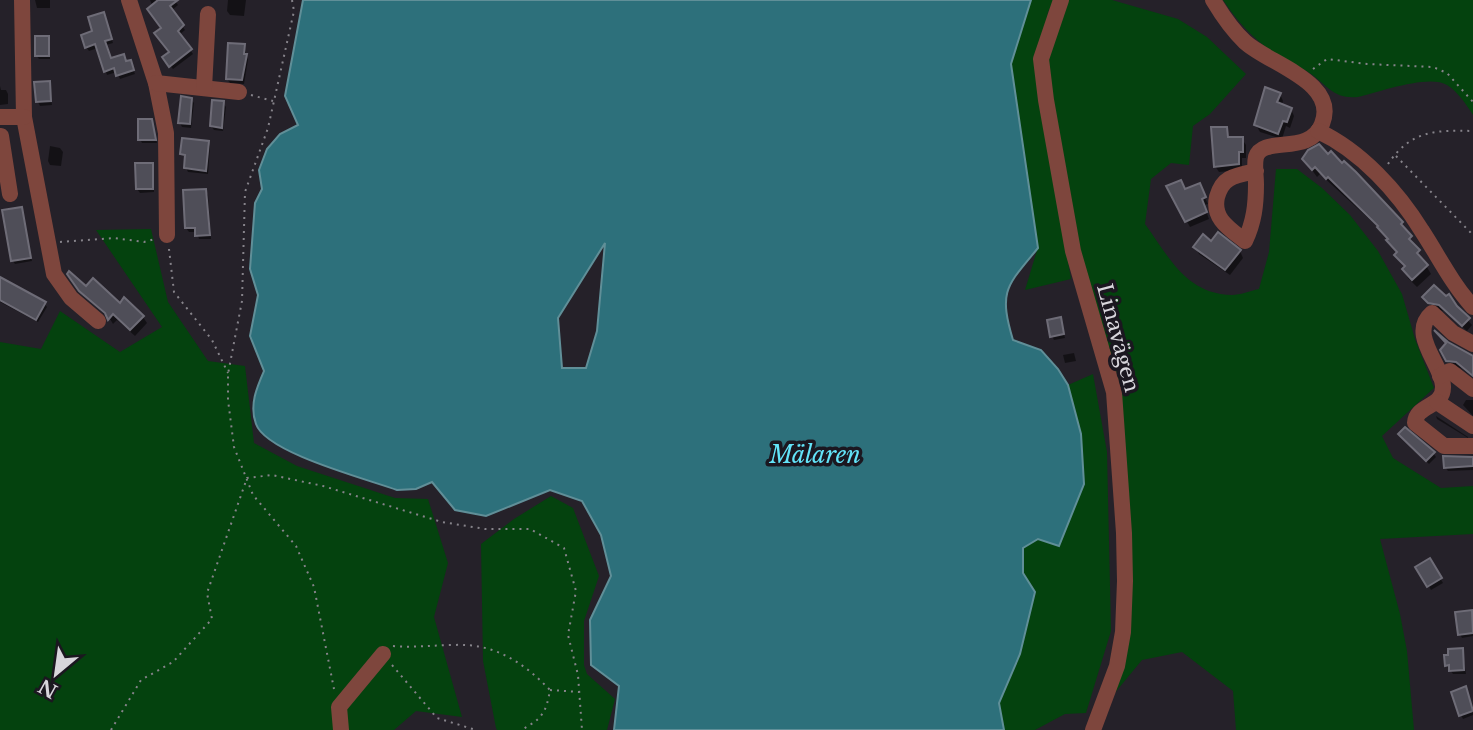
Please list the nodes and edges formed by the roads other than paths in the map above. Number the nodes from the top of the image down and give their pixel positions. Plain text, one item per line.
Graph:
1 (22, 0) edge
2 (129, 0) edge
3 (1061, 0) edge
4 (1213, 0) edge
5 (208, 14) dead end
6 (156, 83) junction
7 (204, 88) junction
8 (239, 92) road end
9 (0, 117) edge
10 (24, 117) junction
11 (1318, 131) junction
12 (1, 137) edge
13 (1256, 171) dead end
14 (10, 194) dead end
15 (167, 235) road end
16 (1473, 307) edge
17 (98, 321) dead end
18 (1473, 344) edge
19 (1440, 376) junction
20 (1473, 389) edge
21 (1437, 402) junction
22 (1473, 426) edge
23 (1473, 446) edge
24 (383, 654) road end
25 (341, 730) edge
26 (1093, 730) edge

1 - 10 street
2 - 6 street
3 - 26 street, Linavägen
4 - 11 street
5 - 7 street
6 - 7 street
6 - 15 street
7 - 8 street
9 - 10 street
10 - 12 street
10 - 17 street
11 - 13 street
11 - 16 street
12 - 14 street
18 - 19 street
19 - 20 street
19 - 21 street
21 - 22 street
21 - 23 street
24 - 25 street

